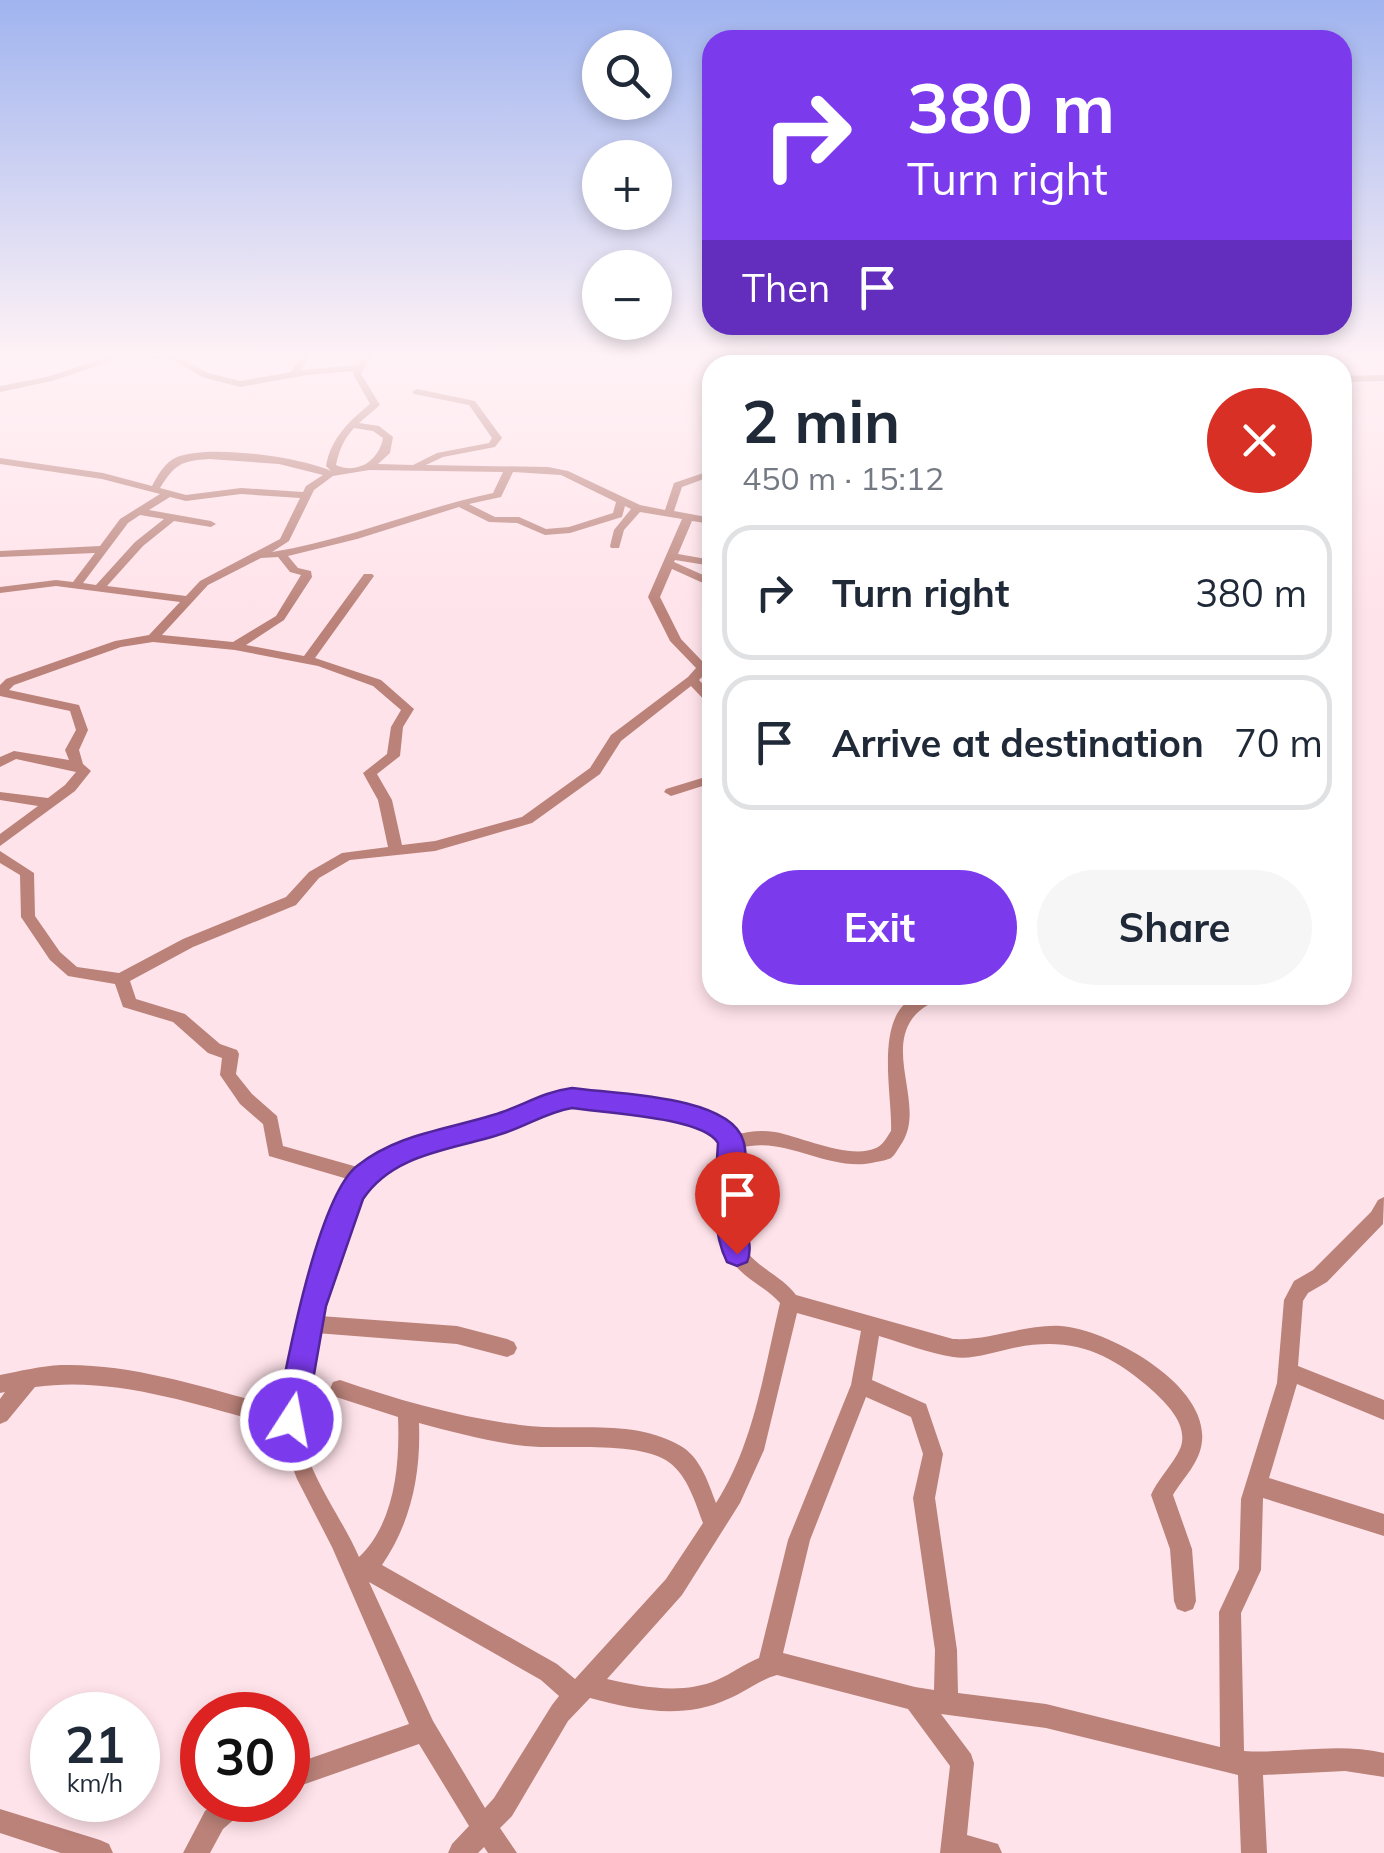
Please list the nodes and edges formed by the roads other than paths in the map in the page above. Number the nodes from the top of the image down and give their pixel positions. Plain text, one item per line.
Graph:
1 (341, 440) edge
2 (387, 440) edge
3 (495, 440) edge
4 (0, 461) edge
5 (369, 467) junction
6 (414, 467) junction
7 (334, 472) junction
8 (510, 472) junction
9 (702, 476) edge
10 (154, 490) junction
11 (168, 494) junction
12 (305, 495) junction
13 (621, 502) junction
14 (460, 504) junction
15 (637, 508) junction
16 (139, 512) junction
17 (668, 515) junction
18 (173, 518) junction
19 (688, 518) junction
20 (702, 520) edge
21 (211, 524) dead end
22 (615, 546) dead end
23 (100, 549) junction
24 (0, 552) edge
25 (281, 554) junction
26 (261, 556) junction
27 (671, 561) junction
28 (702, 563) edge
29 (31, 568) junction
30 (368, 576) dead end
31 (702, 580) edge
32 (76, 585) junction
33 (99, 588) junction
34 (0, 590) edge
35 (186, 599) junction
36 (153, 638) junction
37 (235, 646) junction
38 (307, 660) junction
39 (702, 667) edge
40 (702, 669) edge
41 (0, 764) edge
42 (77, 766) junction
43 (702, 783) edge
44 (670, 792) dead end
45 (0, 796) edge
46 (50, 803) junction
47 (0, 841) edge
48 (396, 851) junction
49 (0, 856) edge
50 (122, 979) junction
51 (914, 1005) edge
52 (732, 1142) junction
53 (364, 1176) junction
54 (1384, 1205) edge
55 (790, 1302) junction
56 (308, 1324) junction
57 (871, 1328) junction
58 (506, 1348) dead end
59 (1288, 1372) junction
60 (29, 1378) junction
61 (0, 1384) edge
62 (861, 1386) junction
63 (340, 1388) dead end
64 (408, 1410) junction
65 (1384, 1410) edge
66 (0, 1414) edge
67 (291, 1420) junction
68 (1256, 1485) junction
69 (714, 1524) junction
70 (1384, 1525) edge
71 (360, 1572) junction
72 (1185, 1601) dead end
73 (768, 1665) junction
74 (581, 1690) junction
75 (914, 1698) junction
76 (946, 1703) junction
77 (426, 1730) junction
78 (1241, 1764) junction
79 (1384, 1765) edge
80 (310, 1770) edge
81 (0, 1821) edge
82 (213, 1822) edge
83 (484, 1828) junction
84 (954, 1849) edge
85 (100, 1853) edge
86 (196, 1853) edge
87 (462, 1853) edge
88 (504, 1853) edge
89 (989, 1853) edge
90 (1254, 1853) edge

1 - 7 street
2 - 5 street
3 - 6 street
4 - 10 street
5 - 6 street
5 - 7 street
6 - 8 street
7 - 10 street
7 - 12 street
8 - 13 street
8 - 14 street
9 - 17 street
10 - 11 street
11 - 12 street
11 - 16 street
12 - 26 street
13 - 14 street
13 - 15 street
14 - 25 street
15 - 17 street
15 - 22 street
16 - 18 street
16 - 23 street
17 - 19 street
18 - 21 street
18 - 33 street
19 - 20 street
19 - 27 street
23 - 29 street
23 - 32 street
24 - 29 street
25 - 26 street
25 - 37 street
26 - 35 street
27 - 28 street
27 - 31 street
27 - 39 street
29 - 32 street
29 - 34 street
30 - 38 street
32 - 33 street
33 - 35 street
35 - 36 street
36 - 37 street
36 - 42 street
37 - 38 street
38 - 48 street
40 - 48 street
41 - 42 street
42 - 46 street
43 - 44 street
45 - 46 street
46 - 47 street
48 - 50 street
49 - 50 street
50 - 53 street
51 - 52 street
52 - 53 street
52 - 55 street
53 - 56 street
54 - 59 street
55 - 57 street
55 - 69 street
56 - 58 street
56 - 67 street
57 - 62 street
57 - 72 street
59 - 65 street
59 - 68 street
60 - 61 street
60 - 66 street
60 - 67 street
62 - 73 street
62 - 76 street
63 - 64 street
64 - 69 street
64 - 71 street
67 - 71 street
68 - 70 street
68 - 78 street
69 - 74 street
71 - 74 street
71 - 77 street
73 - 74 street
73 - 75 street
74 - 83 street
75 - 76 street
75 - 84 street
76 - 78 street
77 - 80 street
77 - 83 street
78 - 79 street
78 - 90 street
81 - 85 street
82 - 86 street
83 - 87 street
83 - 88 street
84 - 89 street

